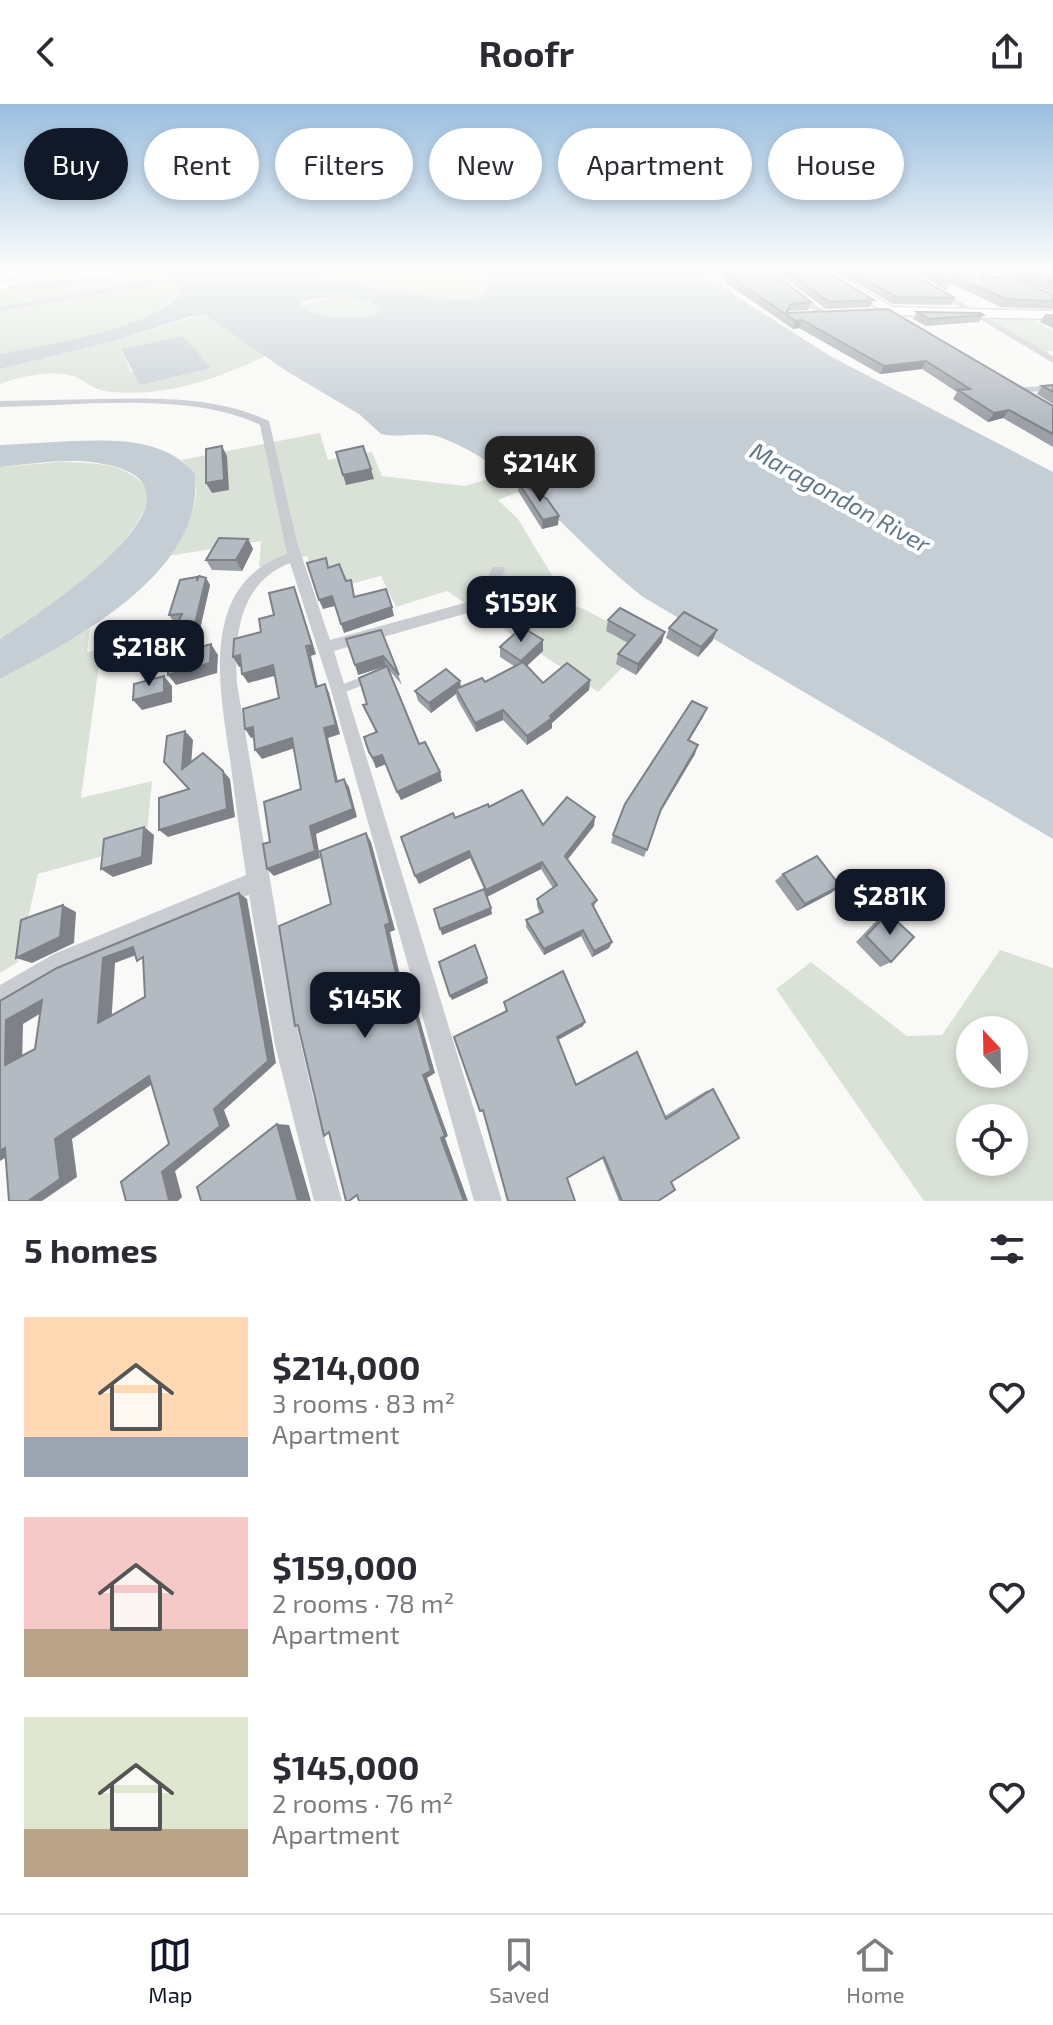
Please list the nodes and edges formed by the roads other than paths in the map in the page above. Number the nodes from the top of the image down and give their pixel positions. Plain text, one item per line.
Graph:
1 (902, 321) edge
2 (988, 321) edge
3 (914, 327) edge
4 (1053, 360) edge
5 (1005, 382) edge
6 (1053, 388) edge
7 (1018, 390) junction
8 (0, 404) edge
9 (1041, 405) edge
10 (294, 557) junction
11 (498, 570) dead end
12 (325, 647) junction
13 (373, 677) edge
14 (339, 690) junction
15 (257, 881) junction
16 (0, 999) edge
17 (328, 1201) edge
18 (488, 1201) edge

1 - 3 street
2 - 4 street
5 - 7 street
6 - 7 lane
7 - 9 street
8 - 10 street
10 - 12 street
10 - 15 street
11 - 12 street
12 - 14 street
13 - 14 lane
14 - 18 street
15 - 16 street
15 - 17 street

